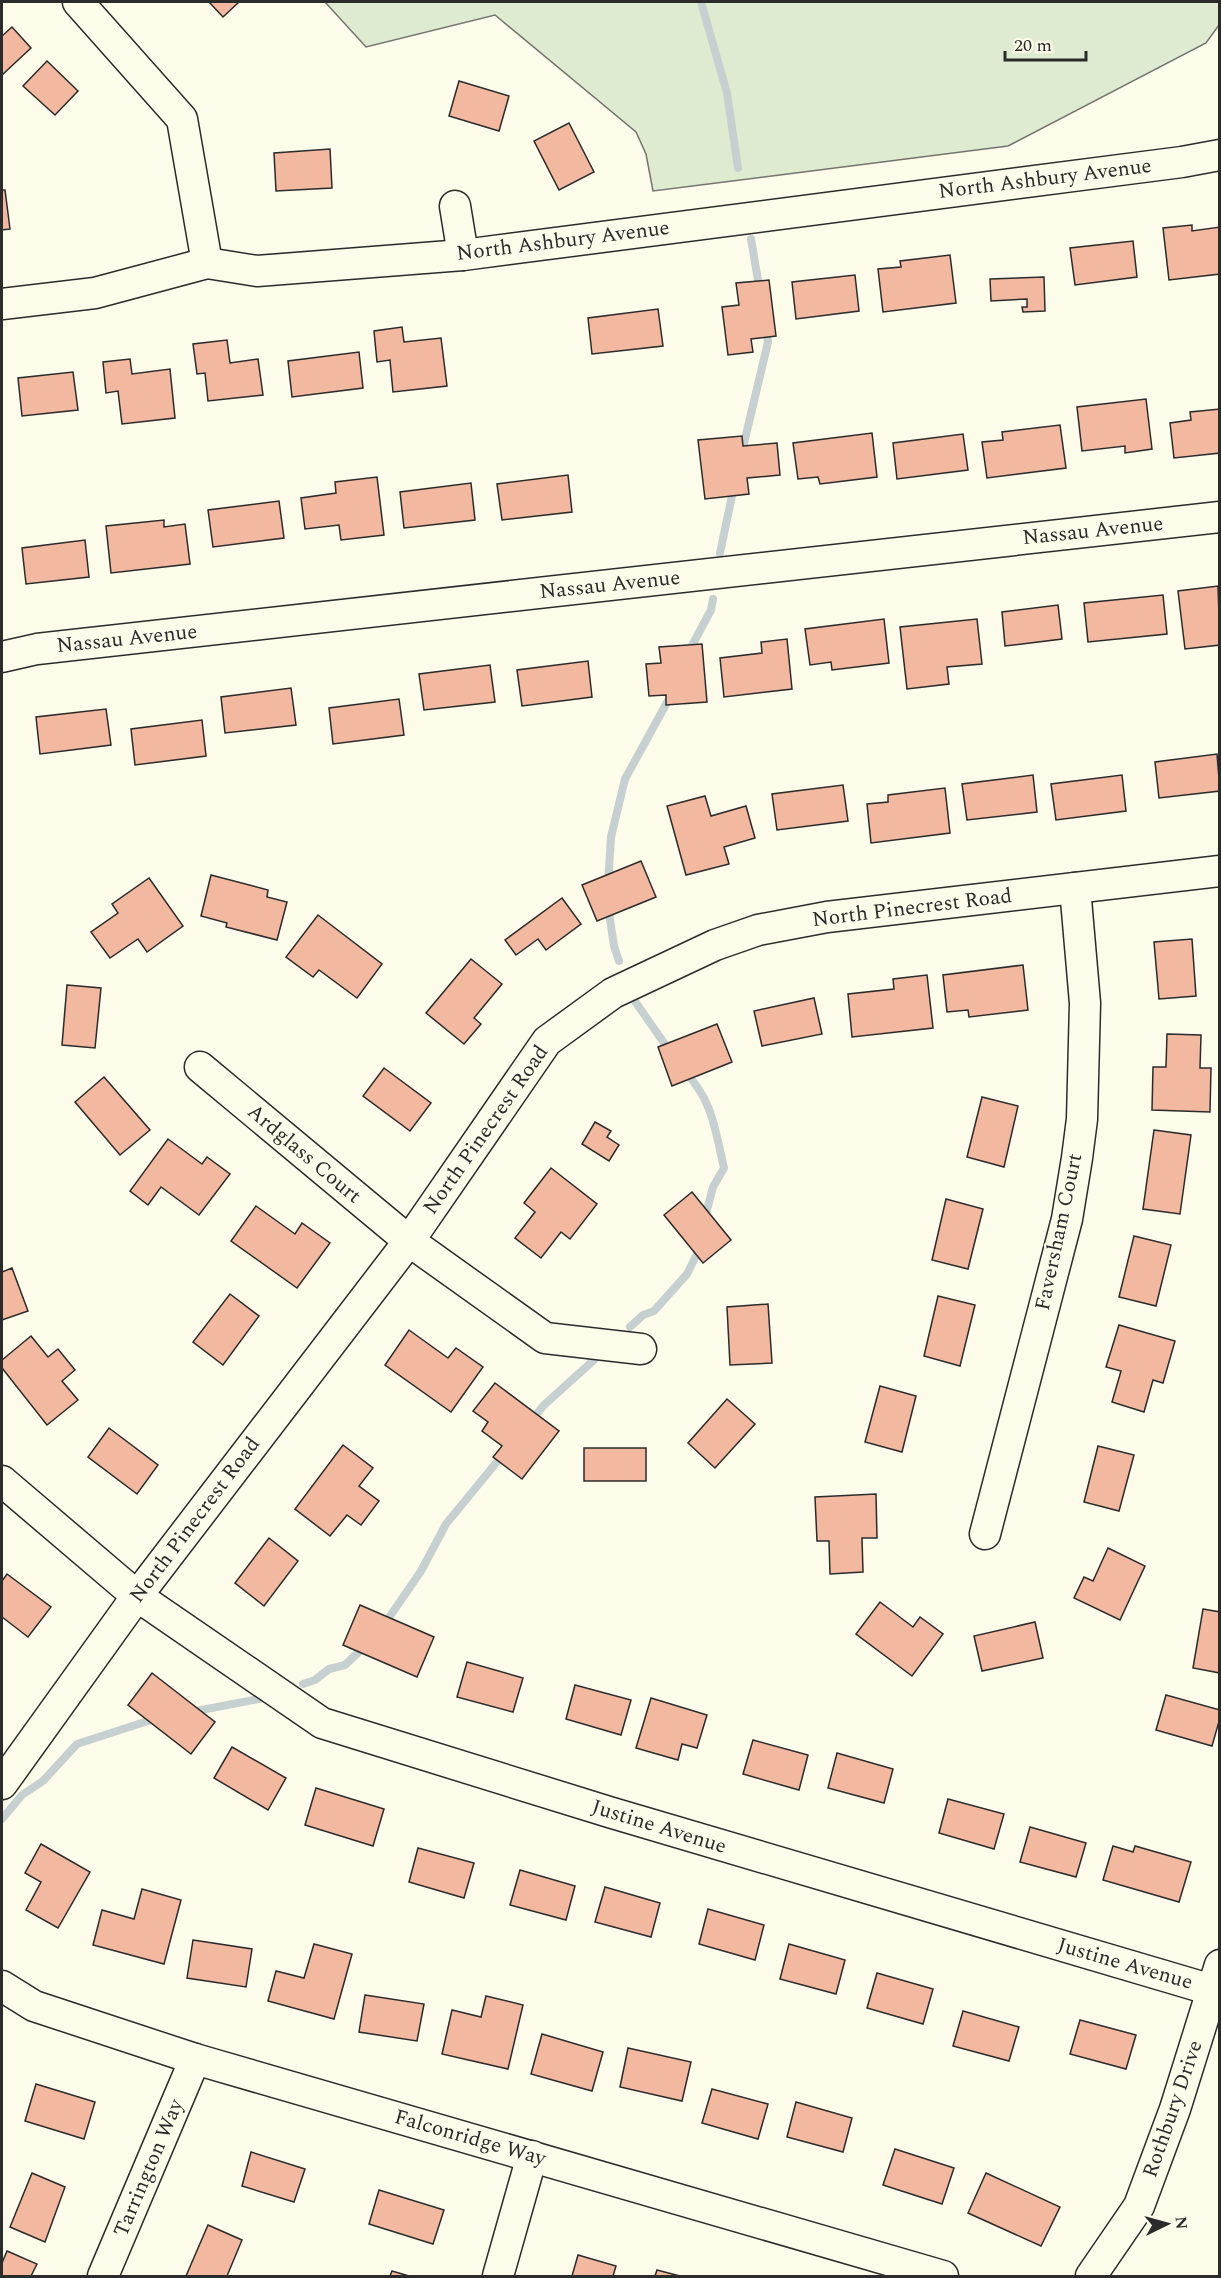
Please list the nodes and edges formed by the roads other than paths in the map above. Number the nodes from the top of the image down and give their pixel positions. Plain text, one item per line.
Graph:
1 (78, 2) edge
2 (1220, 155) edge
3 (456, 206) dead end
4 (463, 255) junction
5 (207, 262) junction
6 (2, 304) edge
7 (1220, 517) edge
8 (2, 657) edge
9 (1220, 871) edge
10 (1075, 888) junction
11 (200, 1067) dead end
12 (409, 1241) junction
13 (641, 1349) dead end
14 (2, 1481) edge
15 (985, 1534) dead end
16 (137, 1596) junction
17 (2, 1784) edge
18 (1216, 1977) edge
19 (2, 1986) edge
20 (195, 2059) junction
21 (532, 2156) junction
22 (103, 2277) edge
23 (498, 2277) edge
24 (944, 2277) edge
25 (1091, 2277) edge

1 - 5 street
2 - 4 street, North Ashbury Avenue
3 - 4 street
4 - 5 street, North Ashbury Avenue
5 - 6 street
7 - 8 street, Nassau Avenue
9 - 10 street, North Pinecrest Road
10 - 12 street, North Pinecrest Road
10 - 15 street, Faversham Court
11 - 12 street, Ardglass Court
12 - 13 street, Ardglass Court
12 - 16 street, North Pinecrest Road
14 - 16 street
16 - 17 street, North Pinecrest Road
16 - 18 street, Justine Avenue
18 - 25 street, Rothbury Drive
19 - 20 street, Falconridge Way
20 - 21 street, Falconridge Way
20 - 22 street, Tarrington Way
21 - 23 street
21 - 24 street, Falconridge Way

